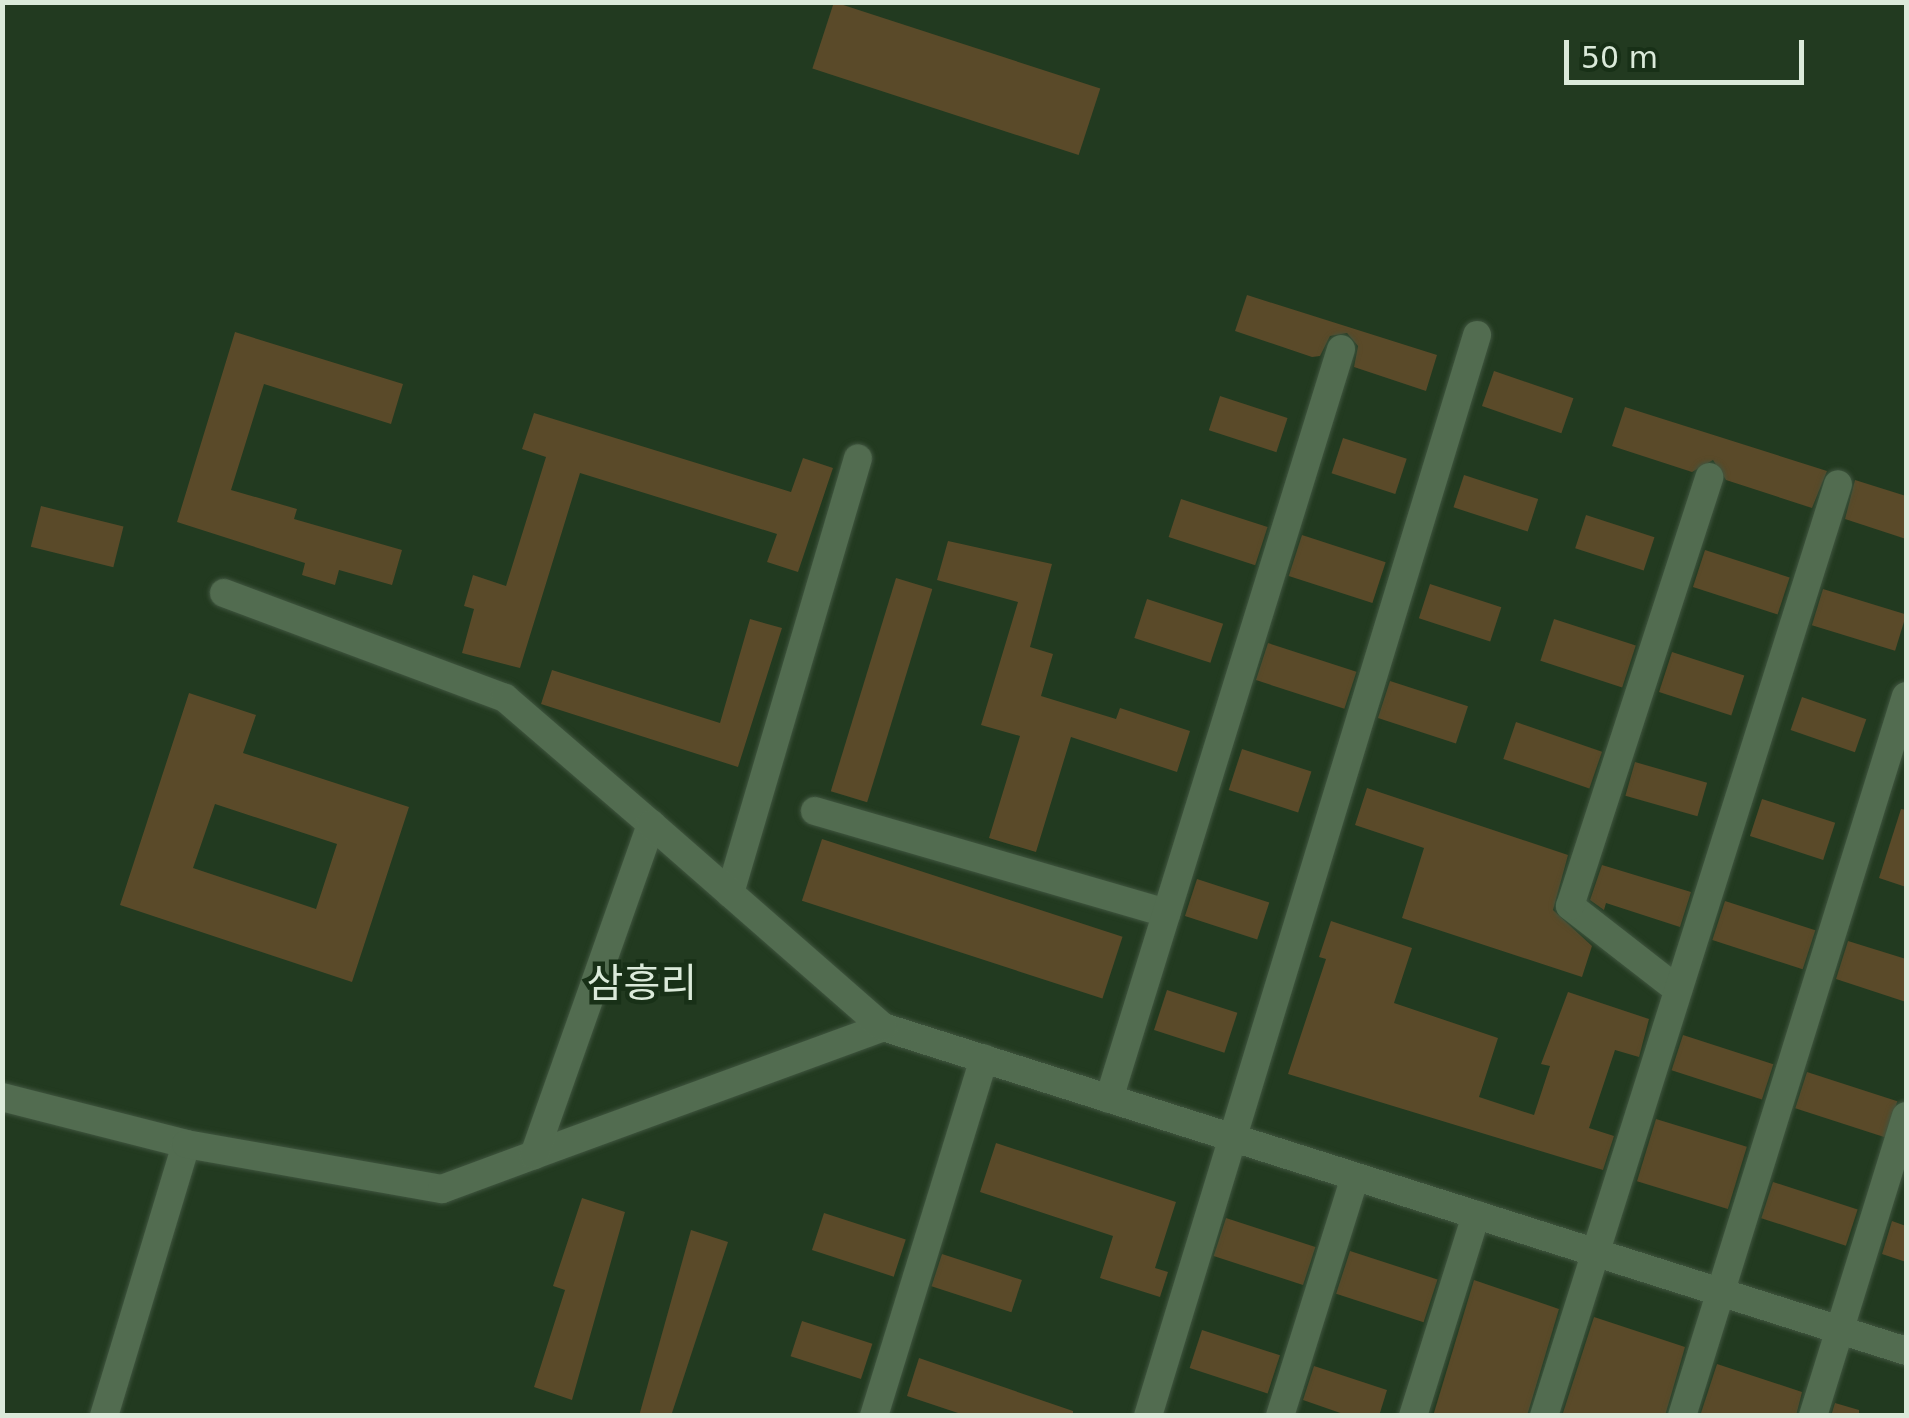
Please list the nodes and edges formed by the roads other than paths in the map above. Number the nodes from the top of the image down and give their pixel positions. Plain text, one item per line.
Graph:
1 (1477, 335) dead end
2 (1340, 349) dead end
3 (858, 458) dead end
4 (1708, 477) dead end
5 (1838, 484) dead end
6 (224, 593) dead end
7 (1906, 696) edge
8 (815, 811) dead end
9 (651, 824) junction
10 (730, 893) junction
11 (1166, 913) junction
12 (1678, 990) junction
13 (883, 1027) junction
14 (984, 1060) junction
15 (2, 1097) edge
16 (1108, 1098) junction
17 (1906, 1116) edge
18 (1236, 1139) junction
19 (186, 1144) junction
20 (534, 1155) junction
21 (1355, 1177) junction
22 (1476, 1215) junction
23 (1594, 1252) junction
24 (1720, 1292) junction
25 (1839, 1330) junction
26 (1906, 1351) edge
27 (104, 1416) edge
28 (874, 1416) edge
29 (1148, 1416) edge
30 (1280, 1416) edge
31 (1413, 1416) edge
32 (1544, 1416) edge
33 (1682, 1416) edge
34 (1813, 1416) edge

1 - 18 street
2 - 11 street
3 - 10 street
4 - 12 street
5 - 12 street
6 - 9 street
7 - 24 street
8 - 11 street
9 - 10 street
9 - 20 street
10 - 13 street
11 - 16 street
12 - 23 street
13 - 14 street
13 - 20 street
14 - 16 street
14 - 28 street
15 - 19 street
16 - 18 street
17 - 25 street
18 - 21 street
18 - 29 street
19 - 20 street
19 - 27 street
21 - 22 street
21 - 30 street
22 - 23 street
22 - 31 street
23 - 24 street
23 - 32 street
24 - 25 street
24 - 33 street
25 - 26 street
25 - 34 street

